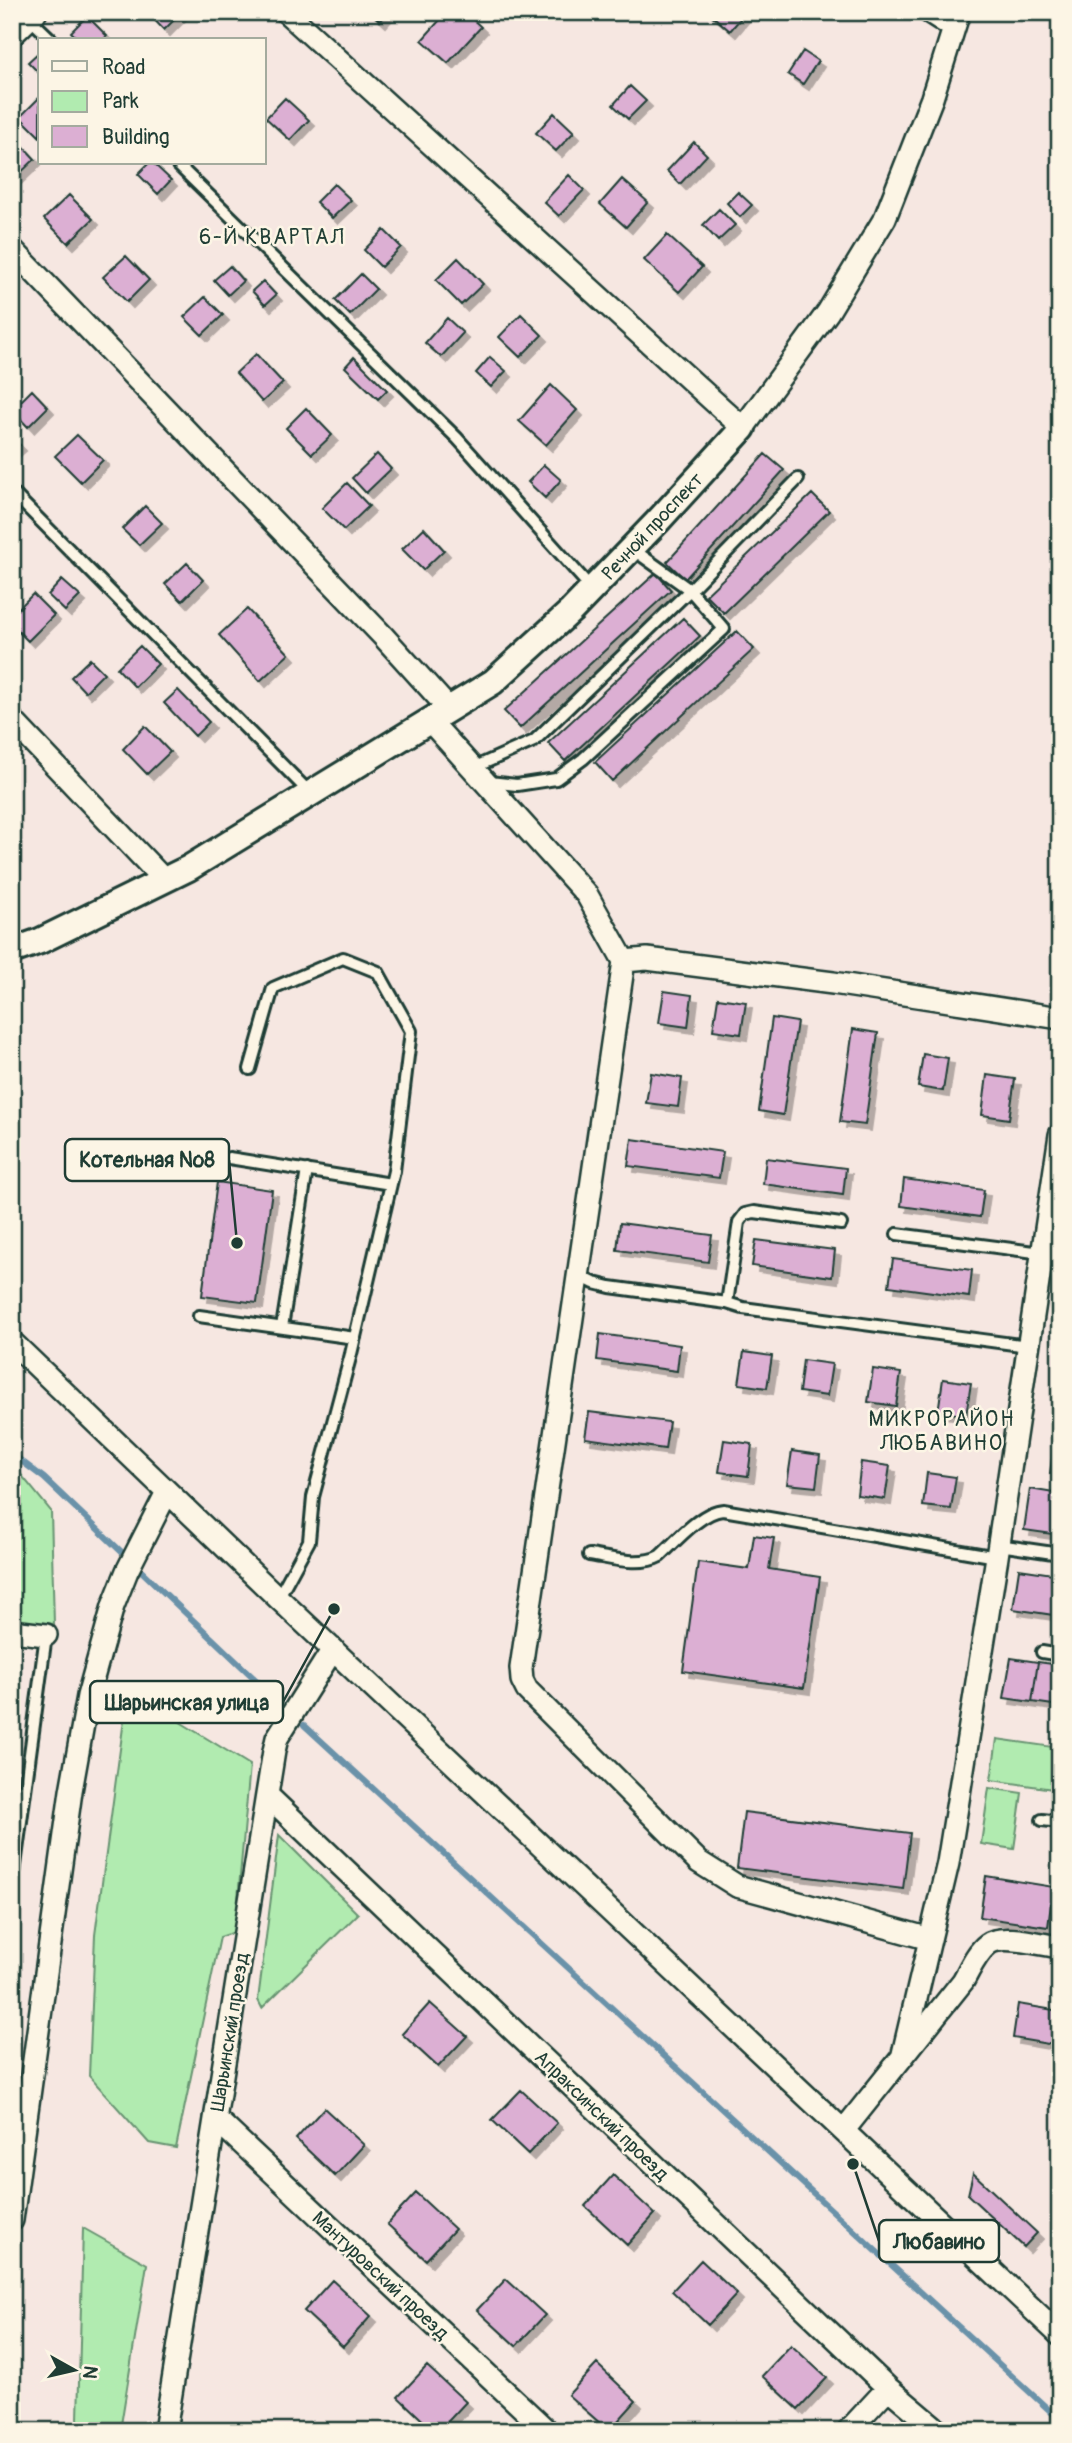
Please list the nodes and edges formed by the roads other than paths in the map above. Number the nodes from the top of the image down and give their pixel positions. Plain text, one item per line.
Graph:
1 (286, 12) edge
2 (929, 12) edge
3 (32, 15) edge
4 (956, 20) edge
5 (12, 34) edge
6 (50, 38) edge
7 (177, 164) edge
8 (12, 249) edge
9 (743, 428) junction
10 (799, 479) dead end
11 (12, 492) edge
12 (631, 548) junction
13 (592, 589) junction
14 (690, 590) junction
15 (439, 715) junction
16 (12, 720) edge
17 (479, 775) junction
18 (311, 794) junction
19 (164, 880) junction
20 (12, 951) edge
21 (624, 961) junction
22 (1060, 1018) edge
23 (250, 1069) dead end
24 (1060, 1135) edge
25 (229, 1158) dead end
26 (307, 1170) junction
27 (391, 1184) junction
28 (841, 1224) dead end
29 (897, 1234) dead end
30 (1042, 1253) junction
31 (579, 1275) junction
32 (727, 1303) junction
33 (199, 1316) dead end
34 (282, 1327) junction
35 (355, 1338) junction
36 (12, 1342) edge
37 (1028, 1346) junction
38 (167, 1492) junction
39 (998, 1551) junction
40 (1060, 1554) edge
41 (589, 1555) dead end
42 (278, 1598) junction
43 (12, 1631) edge
44 (46, 1635) joint
45 (333, 1649) junction
46 (1042, 1652) dead end
47 (1060, 1655) edge
48 (267, 1795) junction
49 (1042, 1820) dead end
50 (1060, 1822) edge
51 (12, 1888) edge
52 (930, 1939) junction
53 (1060, 1947) edge
54 (903, 2054) junction
55 (215, 2118) junction
56 (844, 2130) junction
57 (12, 2220) edge
58 (1060, 2335) edge
59 (888, 2388) junction
60 (165, 2431) edge
61 (547, 2431) edge
62 (848, 2431) edge
63 (939, 2431) edge

1 - 9 street
2 - 4 street
3 - 5 street
3 - 6 lane
4 - 9 street, Речной проспект
7 - 13 lane
8 - 15 street
9 - 12 street, Речной проспект
10 - 14 lane
11 - 18 lane
12 - 13 street, Речной проспект
12 - 14 lane
13 - 15 street, Речной проспект
14 - 17 lane
14 - 17 lane
15 - 17 street
15 - 18 street, Речной проспект
16 - 19 street
17 - 21 street
18 - 19 street, Речной проспект
19 - 20 street, Речной проспект
21 - 22 street
21 - 31 street
23 - 27 lane
24 - 30 street
25 - 26 lane
26 - 27 lane
26 - 34 lane
27 - 35 lane
28 - 32 lane
29 - 30 lane
30 - 37 street
31 - 32 lane
31 - 52 street
32 - 37 lane
33 - 34 lane
34 - 35 lane
35 - 42 lane
36 - 38 street
37 - 39 street
38 - 42 street
38 - 57 street
39 - 40 lane
39 - 41 lane
39 - 52 street
42 - 45 street
43 - 44 street
44 - 51 lane
45 - 48 street, Шарьинский проезд
45 - 56 street
46 - 47 lane
48 - 55 street, Шарьинский проезд
48 - 59 street, Апраксинский проезд
49 - 50 lane
52 - 54 street
53 - 54 street
54 - 56 street
55 - 60 street, Шарьинский проезд
55 - 61 street, Мантуровский проезд
56 - 58 street
59 - 62 street
59 - 63 street, Апраксинский проезд

